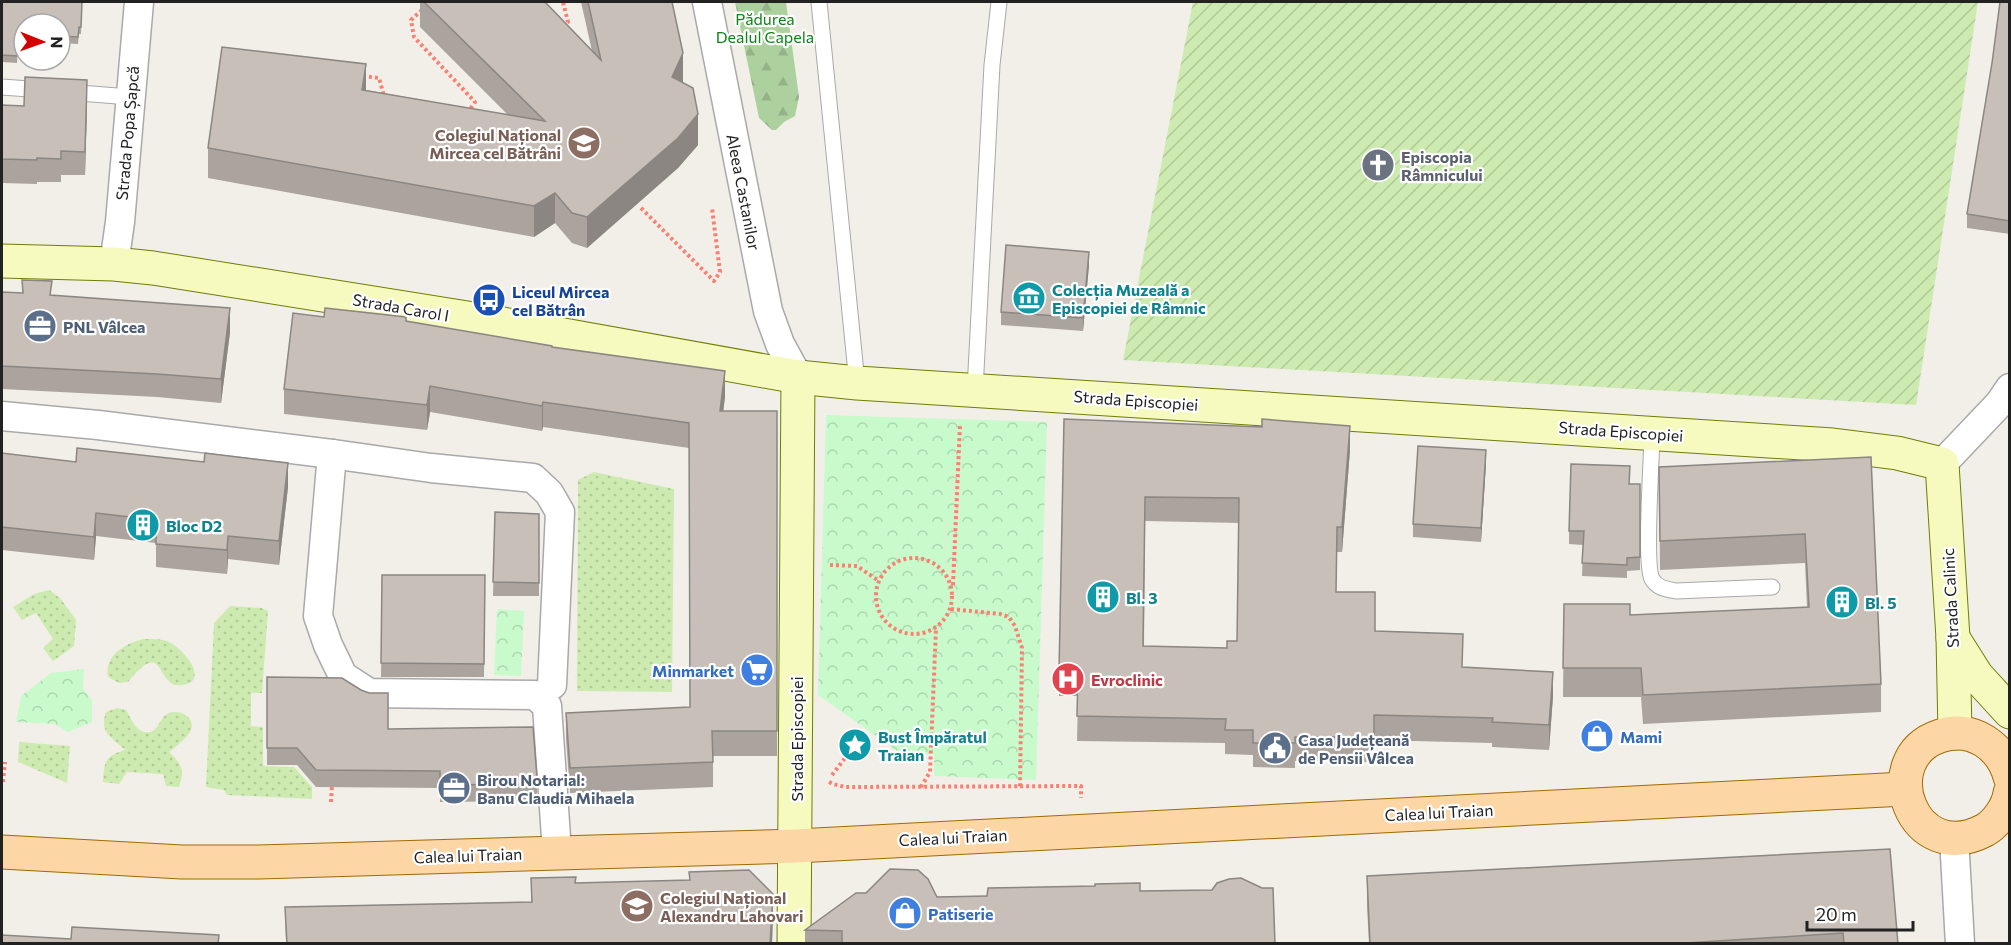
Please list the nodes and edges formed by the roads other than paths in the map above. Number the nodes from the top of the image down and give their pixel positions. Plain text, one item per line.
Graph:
1 (139, 2) edge
2 (707, 2) edge
3 (819, 2) edge
4 (999, 2) edge
5 (2, 87) edge
6 (130, 97) junction
7 (2, 261) edge
8 (114, 264) junction
9 (798, 376) junction
10 (857, 383) junction
11 (2010, 388) edge
12 (975, 390) junction
13 (2, 416) edge
14 (1652, 433) junction
15 (332, 454) junction
16 (1942, 464) junction
17 (1772, 587) dead end
18 (1953, 638) junction
19 (552, 685) dead end
20 (2010, 712) edge
21 (1955, 733) junction
22 (2010, 777) edge
23 (1905, 789) junction
24 (2010, 793) edge
25 (1954, 838) junction
26 (796, 846) junction
27 (2, 852) edge
28 (557, 852) junction
29 (794, 944) edge
30 (1960, 944) edge

1 - 6 street, Strada Popa Șapcă
2 - 9 street, Aleea Castanilor
3 - 10 lane
4 - 12 lane
5 - 6 lane
6 - 8 street, Strada Popa Șapcă
7 - 8 street, Strada Carol I
8 - 9 street, Strada Carol I
9 - 10 street, Strada Episcopiei
9 - 26 street, Strada Episcopiei
10 - 12 street, Strada Episcopiei
11 - 16 street
12 - 14 street, Strada Episcopiei
13 - 15 street
14 - 16 street, Strada Episcopiei
14 - 17 lane
15 - 19 street
15 - 28 street
16 - 18 street, Strada Calinic
18 - 20 street
18 - 21 street, Strada Calinic
21 - 22 main road
21 - 23 main road
23 - 25 main road
23 - 26 main road, Calea lui Traian
24 - 25 main road
25 - 30 street
26 - 28 main road, Calea lui Traian
26 - 29 street, Strada Episcopiei
27 - 28 main road, Calea lui Traian

